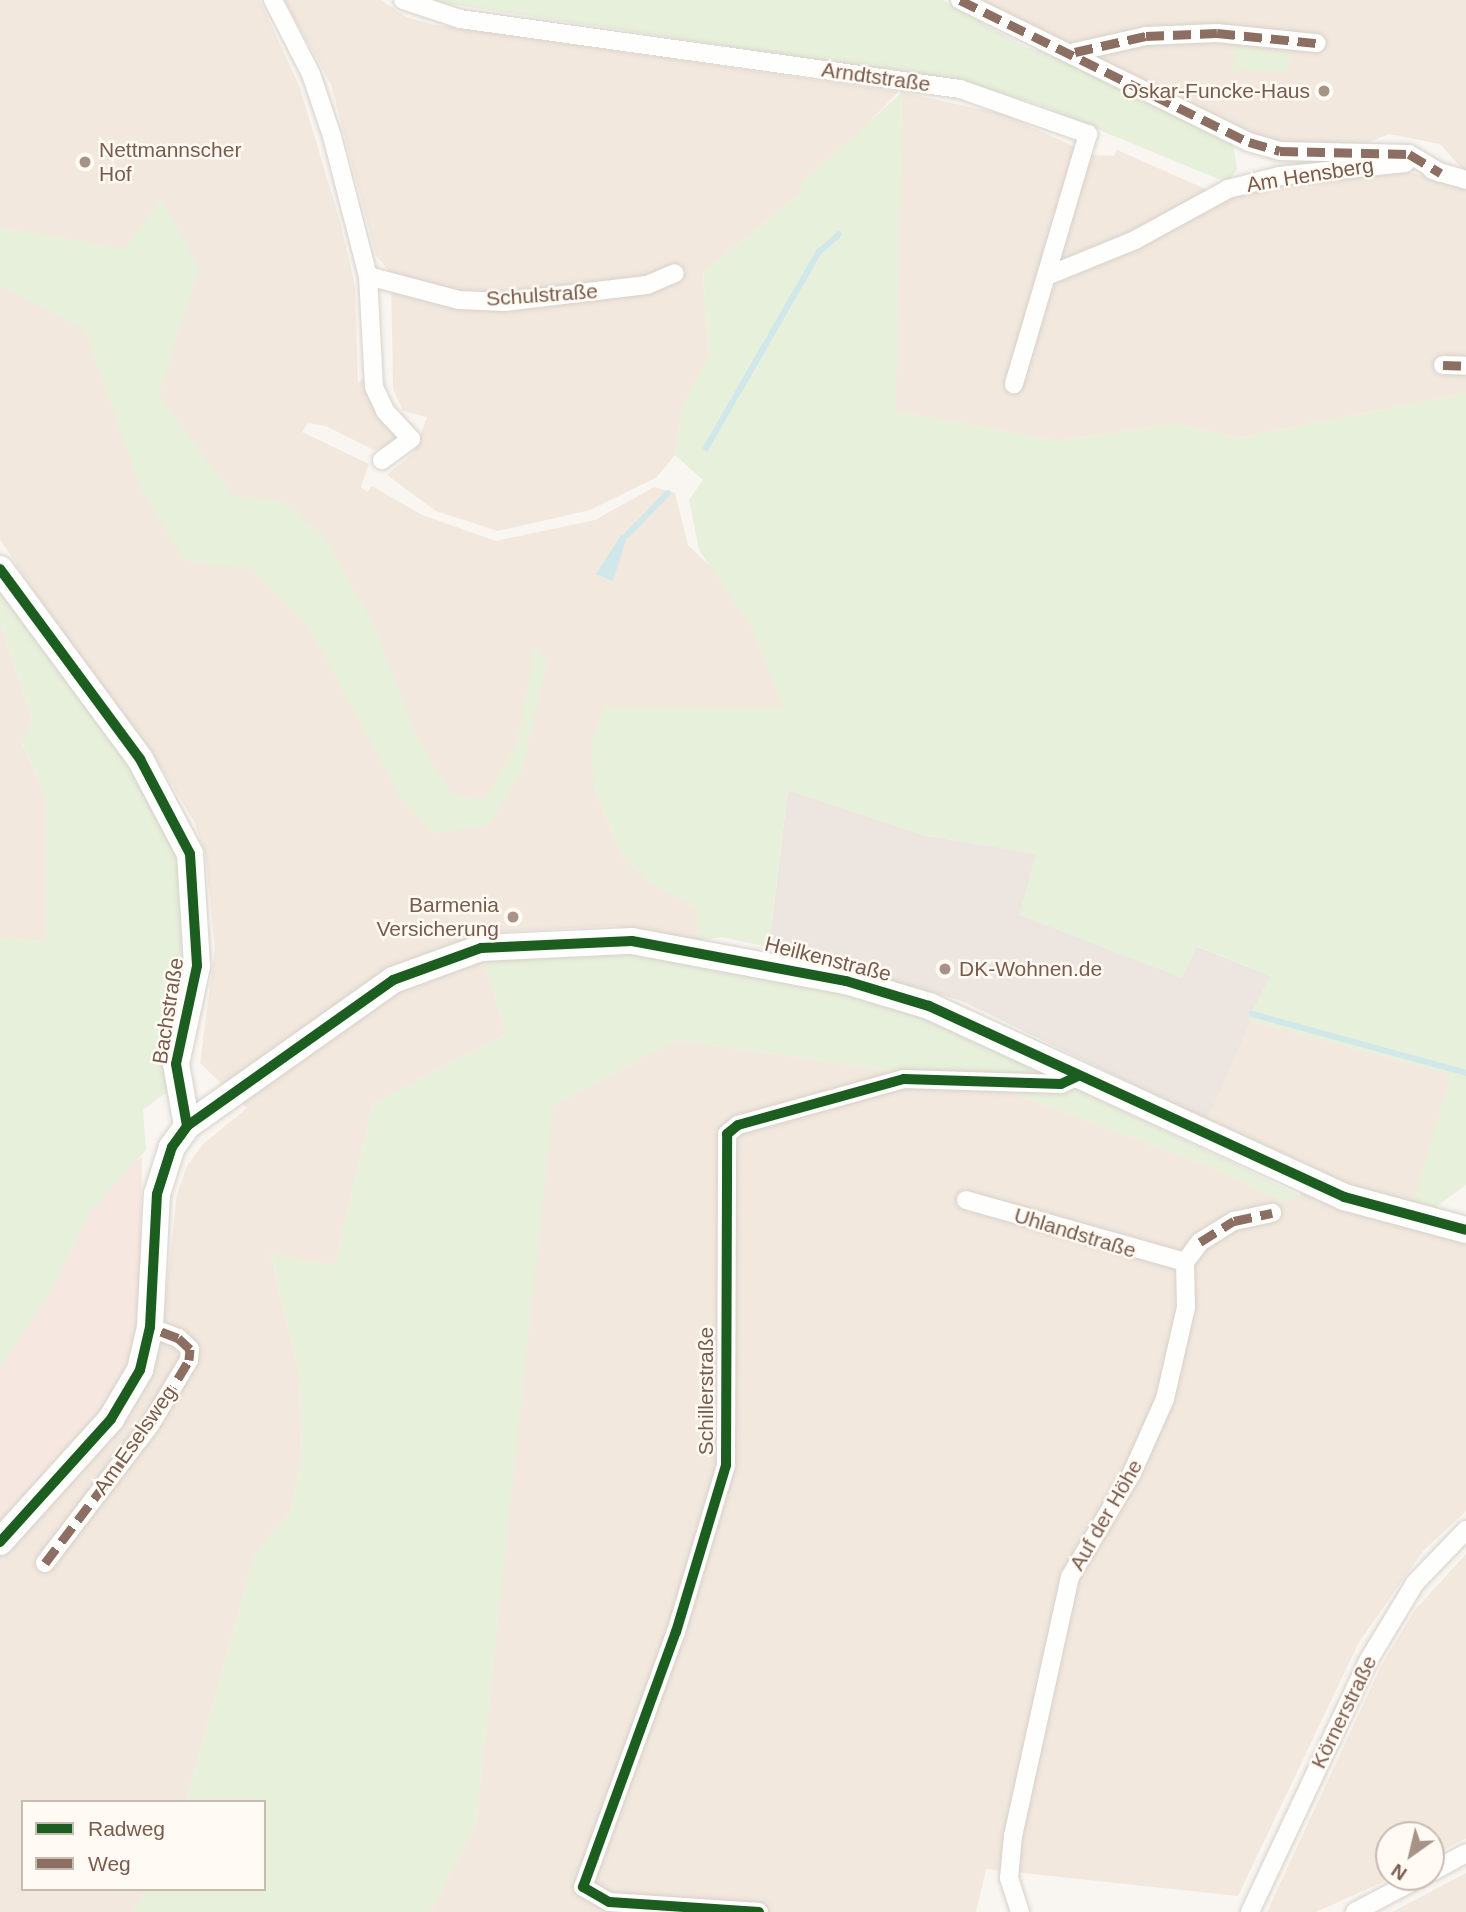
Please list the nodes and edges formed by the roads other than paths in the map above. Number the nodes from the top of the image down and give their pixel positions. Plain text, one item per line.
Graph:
1 (273, 0) edge
2 (403, 0) edge
3 (960, 0) edge
4 (1316, 43) dead end
5 (1075, 52) junction
6 (1441, 173) junction
7 (1466, 180) edge
8 (675, 274) dead end
9 (368, 276) junction
10 (1047, 276) junction
11 (1443, 365) dead end
12 (1466, 366) edge
13 (1014, 384) dead end
14 (382, 460) dead end
15 (0, 569) edge
16 (1076, 1077) junction
17 (187, 1126) junction
18 (966, 1200) dead end
19 (1272, 1213) dead end
20 (1466, 1230) edge
21 (1185, 1262) junction
22 (150, 1327) junction
23 (1466, 1530) edge
24 (0, 1542) edge
25 (44, 1563) dead end
26 (1466, 1853) edge
27 (1445, 1864) edge
28 (1395, 1891) edge
29 (759, 1912) edge
30 (1020, 1912) edge
31 (1250, 1912) edge
32 (1355, 1912) edge

1 - 9 street
2 - 10 street, Arndtstraße
3 - 5 street
4 - 5 street
5 - 6 street
6 - 7 street, Am Hensberg
6 - 10 street, Am Hensberg
8 - 9 street, Schulstraße
9 - 14 street
10 - 13 street, Arndtstraße
11 - 12 street
15 - 17 street, Bachstraße
16 - 17 street, Heilkenstraße
16 - 20 street, Heilkenstraße
16 - 29 street, Schillerstraße
17 - 22 street
18 - 21 street, Uhlandstraße
19 - 21 street
21 - 30 street, Auf der Höhe
22 - 24 street
22 - 25 street, Am Eselsweg
23 - 31 street, Körnerstraße
26 - 27 street
28 - 32 street

